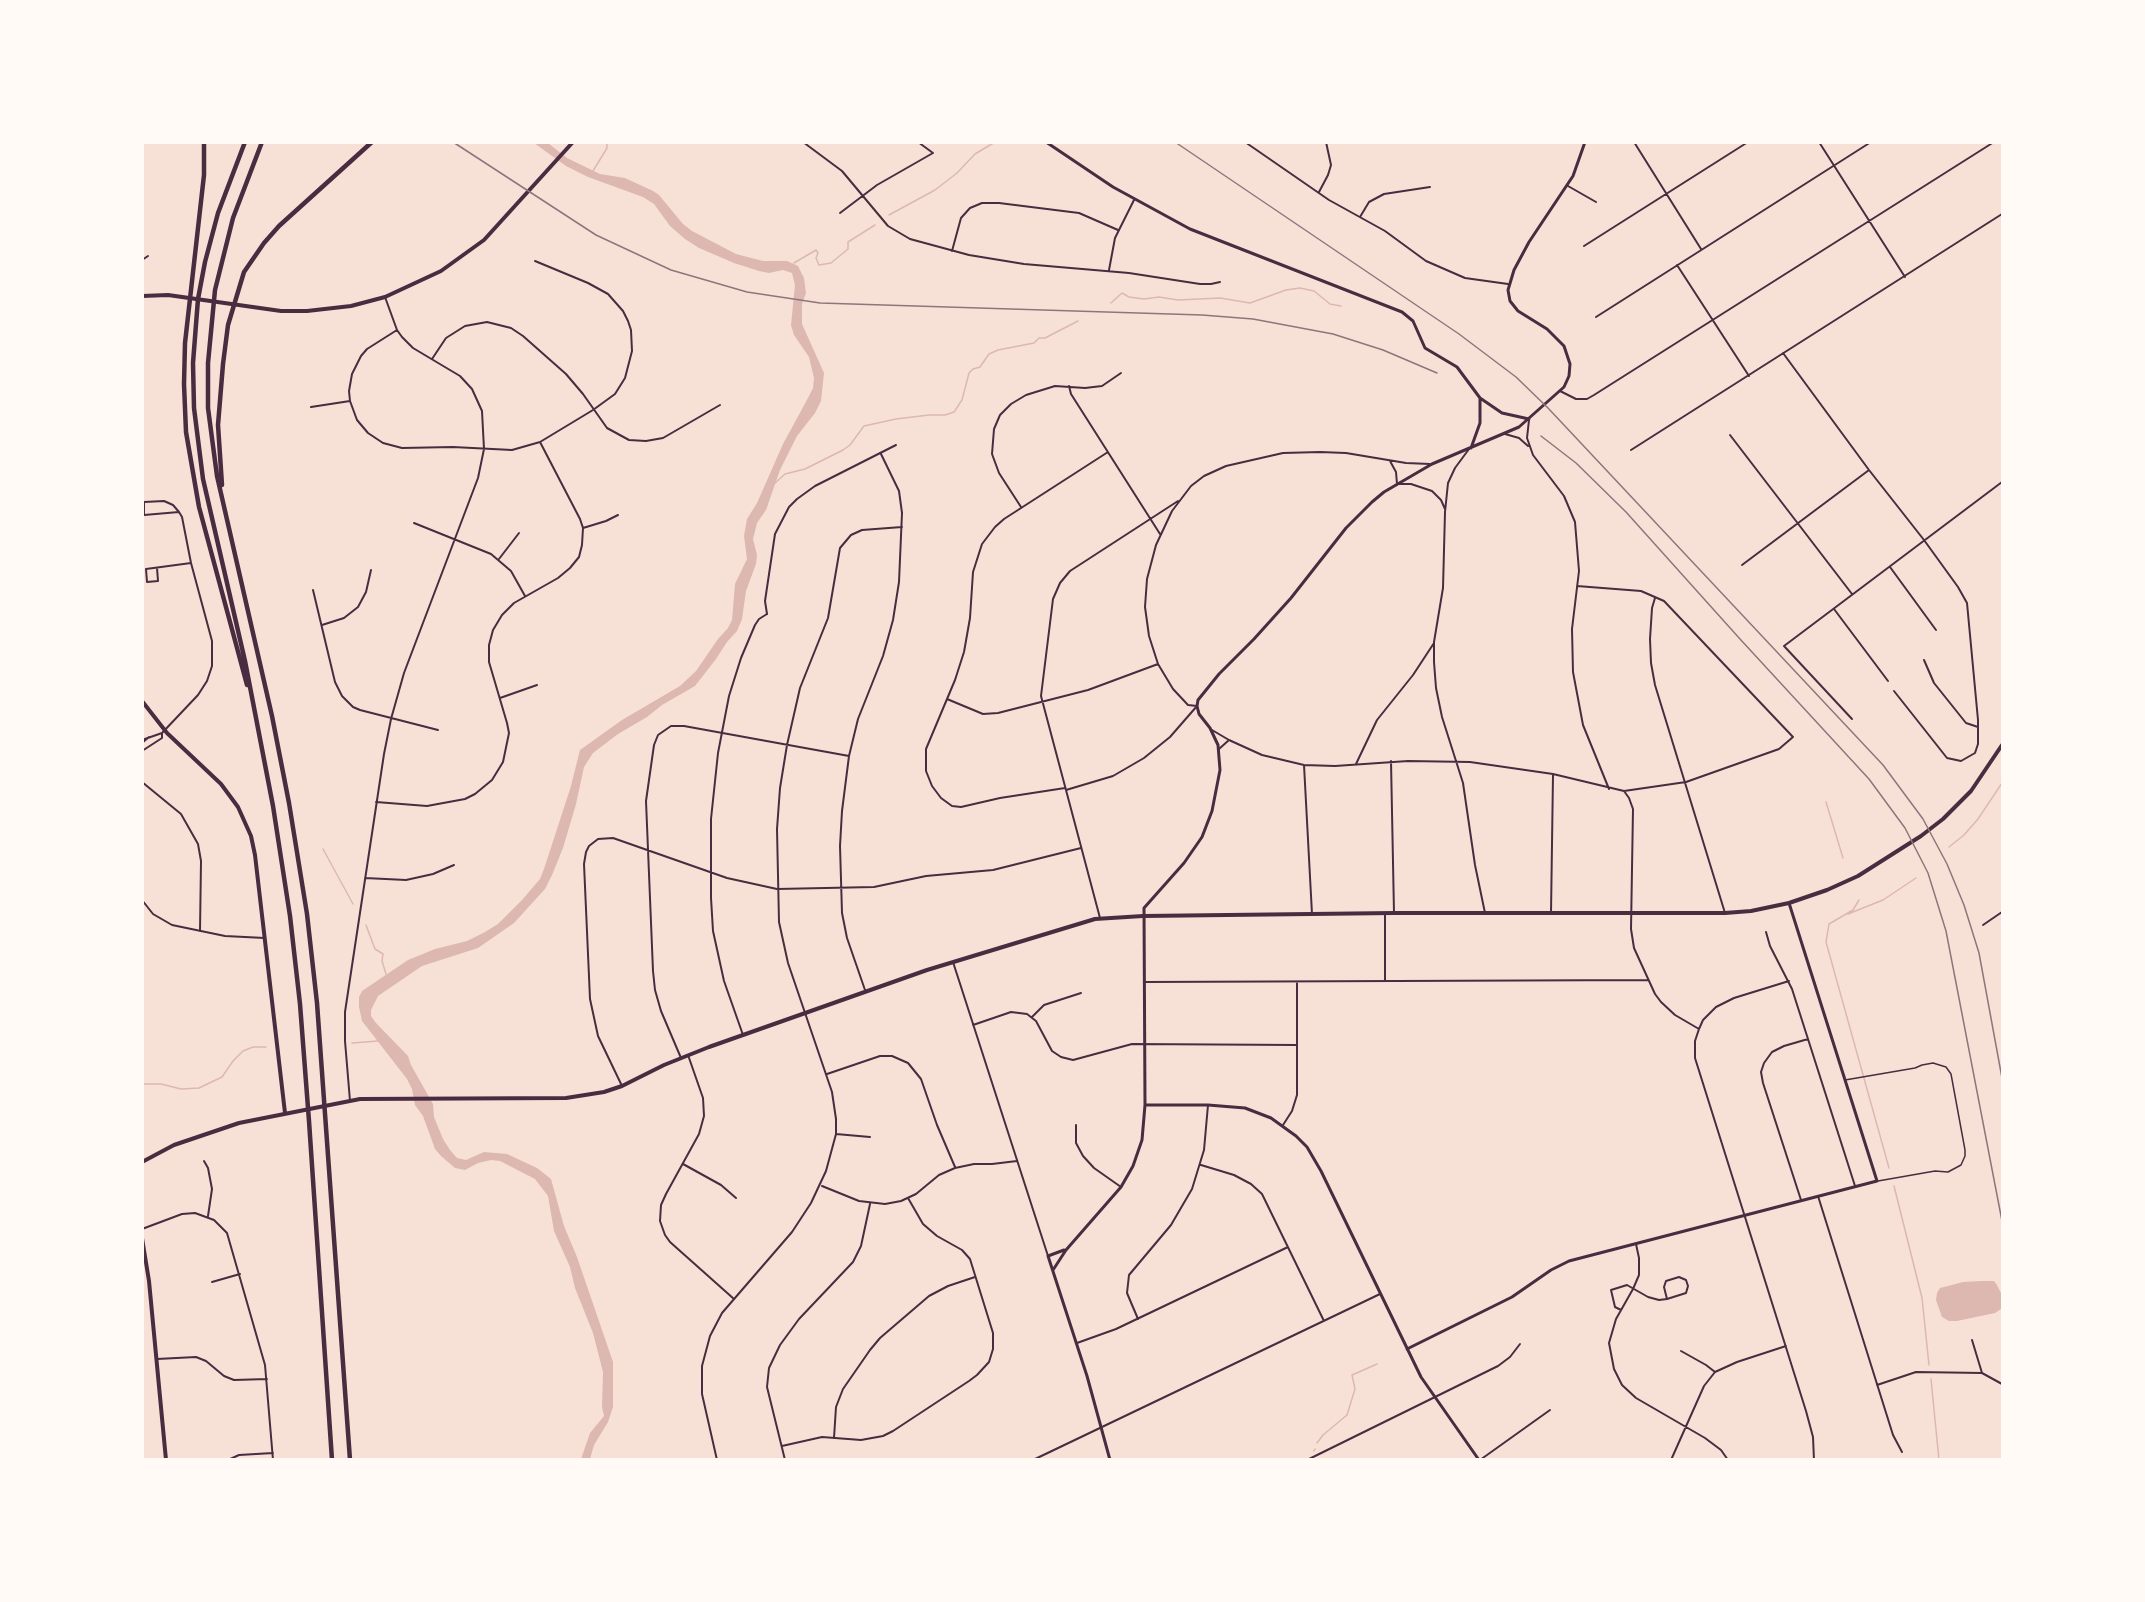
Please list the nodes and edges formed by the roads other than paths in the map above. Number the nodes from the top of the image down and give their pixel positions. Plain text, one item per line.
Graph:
1 (204, 142) edge
2 (245, 142) edge
3 (262, 142) edge
4 (372, 142) edge
5 (573, 142) edge
6 (803, 142) edge
7 (918, 142) edge
8 (1046, 142) edge
9 (1245, 142) edge
10 (1326, 142) edge
11 (1585, 142) edge
12 (1634, 142) edge
13 (1748, 142) edge
14 (1820, 142) edge
15 (1871, 142) edge
16 (1994, 142) edge
17 (1834, 166) junction
18 (1568, 186) junction
19 (1430, 187) dead end
20 (1319, 192) junction
21 (1666, 194) junction
22 (863, 195) junction
23 (1134, 200) junction
24 (1596, 202) dead end
25 (840, 213) dead end
26 (2002, 214) edge
27 (1359, 217) junction
28 (1870, 221) junction
29 (1118, 230) junction
30 (1584, 246) dead end
31 (1701, 250) junction
32 (952, 251) junction
33 (148, 256) dead end
34 (142, 261) edge
35 (535, 261) dead end
36 (1677, 265) junction
37 (1109, 271) junction
38 (1905, 277) junction
39 (1220, 282) dead end
40 (1508, 284) junction
41 (142, 296) edge
42 (385, 297) junction
43 (1596, 316) dead end
44 (1713, 320) junction
45 (397, 330) junction
46 (1784, 353) junction
47 (432, 359) junction
48 (1121, 373) dead end
49 (1749, 376) junction
50 (1069, 386) junction
51 (1560, 391) junction
52 (1480, 398) junction
53 (350, 401) junction
54 (720, 405) dead end
55 (311, 407) dead end
56 (593, 410) junction
57 (1529, 419) junction
58 (1504, 434) junction
59 (1730, 435) dead end
60 (540, 442) junction
61 (896, 445) dead end
62 (1528, 446) junction
63 (1470, 448) junction
64 (484, 449) junction
65 (1631, 450) dead end
66 (1108, 452) junction
67 (881, 453) junction
68 (1390, 461) junction
69 (1432, 464) junction
70 (1869, 470) junction
71 (2002, 482) edge
72 (1397, 484) junction
73 (1180, 500) junction
74 (223, 502) junction
75 (1021, 507) junction
76 (179, 512) junction
77 (1445, 512) junction
78 (618, 515) dead end
79 (1150, 520) junction
80 (414, 523) dead end
81 (1797, 524) junction
82 (902, 527) junction
83 (583, 528) junction
84 (519, 533) dead end
85 (1160, 534) junction
86 (455, 539) junction
87 (1924, 540) junction
88 (499, 559) junction
89 (191, 563) junction
90 (1742, 565) dead end
91 (1890, 567) junction
92 (157, 568) junction
93 (371, 570) dead end
94 (1577, 586) junction
95 (313, 590) dead end
96 (1852, 594) junction
97 (525, 596) junction
98 (1656, 597) junction
99 (1834, 608) junction
100 (322, 625) junction
101 (1936, 630) dead end
102 (1434, 642) junction
103 (1924, 660) dead end
104 (1158, 664) junction
105 (1888, 681) dead end
106 (537, 685) dead end
107 (1894, 691) dead end
108 (500, 698) junction
109 (947, 699) junction
110 (142, 701) edge
111 (1042, 702) junction
112 (1197, 706) junction
113 (256, 719) junction
114 (391, 719) junction
115 (1852, 719) dead end
116 (1978, 727) junction
117 (1210, 728) junction
118 (438, 730) dead end
119 (163, 731) junction
120 (722, 733) junction
121 (1229, 740) junction
122 (142, 742) edge
123 (787, 745) junction
124 (2002, 745) edge
125 (1219, 749) junction
126 (142, 751) edge
127 (849, 756) junction
128 (1391, 761) junction
129 (1457, 761) junction
130 (1356, 764) junction
131 (1305, 765) junction
132 (1553, 774) junction
133 (142, 782) edge
134 (1686, 782) junction
135 (1065, 789) junction
136 (1609, 789) junction
137 (1624, 791) junction
138 (376, 802) junction
139 (1081, 848) junction
140 (648, 851) junction
141 (454, 865) dead end
142 (711, 872) junction
143 (365, 878) junction
144 (841, 888) junction
145 (777, 889) junction
146 (142, 900) edge
147 (1789, 903) junction
148 (2002, 912) edge
149 (1385, 913) junction
150 (1394, 913) junction
151 (1485, 913) junction
152 (1551, 913) junction
153 (1725, 913) junction
154 (1312, 914) junction
155 (1631, 914) junction
156 (1143, 916) junction
157 (1100, 918) junction
158 (1983, 925) dead end
159 (200, 931) junction
160 (1766, 932) dead end
161 (265, 938) junction
162 (953, 962) junction
163 (1648, 980) junction
164 (1385, 981) junction
165 (1789, 981) junction
166 (1144, 982) junction
167 (1297, 982) junction
168 (866, 993) junction
169 (1081, 993) dead end
170 (806, 1014) junction
171 (1032, 1017) junction
172 (973, 1025) junction
173 (1699, 1029) junction
174 (743, 1035) junction
175 (1808, 1039) junction
176 (1144, 1045) junction
177 (1297, 1045) junction
178 (688, 1055) junction
179 (681, 1058) junction
180 (827, 1074) junction
181 (1845, 1080) junction
182 (622, 1086) junction
183 (350, 1101) junction
184 (1145, 1105) junction
185 (1208, 1105) junction
186 (285, 1113) junction
187 (1076, 1125) dead end
188 (1283, 1125) junction
189 (836, 1134) junction
190 (870, 1137) dead end
191 (204, 1161) dead end
192 (1017, 1161) junction
193 (142, 1162) edge
194 (683, 1164) junction
195 (1201, 1165) junction
196 (955, 1168) junction
197 (1877, 1181) junction
198 (821, 1185) junction
199 (1855, 1186) junction
200 (1120, 1187) junction
201 (1818, 1196) junction
202 (736, 1198) dead end
203 (908, 1198) junction
204 (1801, 1200) junction
205 (870, 1204) junction
206 (208, 1216) junction
207 (1745, 1216) junction
208 (142, 1229) edge
209 (142, 1239) edge
210 (1636, 1244) junction
211 (1288, 1246) junction
212 (1066, 1250) junction
213 (1048, 1256) junction
214 (1053, 1270) junction
215 (240, 1274) junction
216 (975, 1277) junction
217 (212, 1282) dead end
218 (1634, 1289) junction
219 (1380, 1293) junction
220 (734, 1299) junction
221 (1667, 1299) junction
222 (1621, 1311) junction
223 (1138, 1318) junction
224 (1324, 1321) junction
225 (1972, 1341) dead end
226 (1077, 1343) junction
227 (1520, 1344) dead end
228 (1786, 1346) junction
229 (1407, 1349) junction
230 (1681, 1351) dead end
231 (157, 1359) junction
232 (1715, 1372) junction
233 (1982, 1373) junction
234 (267, 1379) junction
235 (2002, 1384) edge
236 (1877, 1385) junction
237 (1435, 1398) junction
238 (1550, 1410) dead end
239 (1101, 1427) junction
240 (1686, 1427) junction
241 (834, 1438) junction
242 (782, 1446) junction
243 (1902, 1452) dead end
244 (273, 1453) junction
245 (166, 1460) edge
246 (228, 1460) edge
247 (273, 1460) edge
248 (332, 1460) edge
249 (351, 1460) edge
250 (717, 1460) edge
251 (785, 1460) edge
252 (1033, 1460) edge
253 (1110, 1460) edge
254 (1307, 1460) edge
255 (1480, 1460) edge
256 (1671, 1460) edge
257 (1728, 1460) edge
258 (1814, 1460) edge

1 - 113 highway
2 - 113 highway
3 - 74 highway
4 - 74 highway
5 - 42 main road
6 - 22 street
7 - 22 street
8 - 23 street
9 - 20 street
10 - 20 street
11 - 18 street
12 - 21 street
13 - 21 street
14 - 17 street
15 - 17 street
16 - 28 street
17 - 28 street
17 - 31 street
18 - 24 street
18 - 40 street
19 - 27 street
20 - 27 street
21 - 30 street
21 - 31 street
22 - 25 street
22 - 32 street
23 - 29 street
23 - 52 street
26 - 38 street
27 - 40 street
28 - 38 street
28 - 44 street
29 - 32 street
29 - 37 street
31 - 36 street
32 - 37 street
33 - 34 street
35 - 56 street
36 - 43 street
36 - 44 street
37 - 39 street
38 - 46 street
40 - 51 street
41 - 42 main road
42 - 45 street
44 - 49 street
44 - 51 street
45 - 47 street
45 - 53 street
46 - 49 street
46 - 70 street
47 - 56 street
47 - 64 street
48 - 50 street
49 - 65 street
50 - 66 street
50 - 75 street
51 - 57 street
52 - 57 street
52 - 63 street
53 - 55 street
53 - 64 street
54 - 56 street
56 - 60 street
57 - 58 street
57 - 62 street
58 - 62 street
58 - 63 street
59 - 81 street
60 - 64 street
60 - 83 street
61 - 67 street
62 - 94 street
63 - 69 street
63 - 77 street
64 - 86 street
66 - 75 street
66 - 79 street
67 - 82 street
67 - 120 street
68 - 69 street
68 - 72 street
68 - 73 street
69 - 72 street
70 - 81 street
70 - 87 street
71 - 87 street
72 - 77 street
72 - 112 street
73 - 79 street
73 - 85 street
74 - 249 highway
75 - 109 street
76 - 76 street
76 - 89 street
77 - 102 street
78 - 83 street
79 - 85 street
79 - 111 street
80 - 86 street
81 - 90 street
81 - 96 street
82 - 123 street
82 - 127 street
83 - 97 street
84 - 88 street
85 - 104 street
86 - 88 street
86 - 114 street
87 - 91 street
87 - 116 street
88 - 97 street
89 - 92 street
89 - 119 street
91 - 96 street
91 - 101 street
92 - 92 street
93 - 100 street
94 - 98 street
94 - 136 street
95 - 100 street
96 - 99 street
97 - 108 street
98 - 134 street
98 - 134 street
99 - 105 street
99 - 115 street
100 - 114 street
102 - 129 street
102 - 130 street
103 - 116 street
104 - 111 street
104 - 112 street
106 - 108 street
107 - 116 street
108 - 138 street
109 - 111 street
109 - 135 street
110 - 119 main road
111 - 135 street
112 - 117 street
112 - 135 street
113 - 248 highway
114 - 118 street
114 - 138 street
117 - 121 street
117 - 125 street
119 - 122 street
119 - 126 street
119 - 161 main road
120 - 123 street
120 - 140 street
120 - 142 street
121 - 125 street
121 - 131 street
123 - 127 street
123 - 145 street
124 - 147 main road
125 - 156 street
127 - 144 street
128 - 129 street
128 - 130 street
128 - 150 street
129 - 132 street
129 - 151 street
130 - 131 street
131 - 154 street
132 - 136 street
132 - 152 street
133 - 159 street
134 - 137 street
134 - 153 street
135 - 139 street
136 - 137 street
137 - 155 street
138 - 143 street
139 - 144 street
139 - 157 street
140 - 142 street
140 - 179 street
140 - 182 street
141 - 143 street
142 - 145 street
142 - 174 street
143 - 183 street
144 - 145 street
144 - 168 street
145 - 170 street
146 - 159 street
147 - 153 main road
147 - 181 street
148 - 158 street
149 - 150 main road
149 - 154 main road
149 - 164 street
150 - 151 main road
151 - 152 main road
152 - 155 main road
153 - 155 main road
154 - 156 main road
155 - 163 street
156 - 157 main road
156 - 166 street
157 - 162 main road
159 - 161 street
160 - 165 street
161 - 186 main road
162 - 168 main road
162 - 172 street
163 - 164 street
163 - 173 street
164 - 167 street
165 - 173 street
165 - 175 street
166 - 167 street
166 - 176 street
167 - 177 street
168 - 170 main road
169 - 171 street
170 - 174 main road
170 - 180 street
171 - 172 street
171 - 176 street
172 - 192 street
173 - 207 street
174 - 178 main road
175 - 199 street
175 - 204 street
176 - 177 street
176 - 184 street
177 - 188 street
178 - 179 main road
178 - 194 street
179 - 182 main road
180 - 189 street
180 - 196 street
181 - 197 street
181 - 197 lane
182 - 183 main road
183 - 186 main road
184 - 185 street
184 - 200 street
185 - 188 street
185 - 195 street
186 - 193 main road
187 - 200 street
188 - 219 street
189 - 190 street
189 - 198 street
191 - 206 street
192 - 196 street
192 - 213 street
194 - 202 street
194 - 220 street
195 - 211 street
195 - 223 street
196 - 203 street
197 - 199 street
198 - 205 street
198 - 220 street
199 - 201 street
200 - 212 street
201 - 204 street
201 - 236 street
203 - 205 street
203 - 216 street
204 - 207 street
205 - 242 street
206 - 208 street
206 - 215 street
207 - 210 street
207 - 228 street
209 - 231 main road
210 - 218 street
210 - 229 street
211 - 223 street
211 - 224 street
212 - 213 street
212 - 214 street
213 - 214 street
214 - 226 street
215 - 217 street
215 - 234 street
216 - 241 street
216 - 241 street
218 - 221 street
218 - 222 street
218 - 222 street
219 - 224 street
219 - 229 street
220 - 250 street
221 - 221 street
222 - 240 street
223 - 226 street
224 - 239 street
225 - 233 street
226 - 239 street
227 - 237 street
228 - 232 street
228 - 258 street
229 - 237 street
230 - 232 street
231 - 234 street
231 - 245 main road
232 - 240 street
233 - 235 street
233 - 236 street
234 - 244 street
236 - 243 street
237 - 254 street
237 - 255 street
238 - 255 street
239 - 252 street
239 - 253 street
240 - 256 street
240 - 257 street
241 - 242 street
242 - 251 street
244 - 246 street
244 - 247 street

